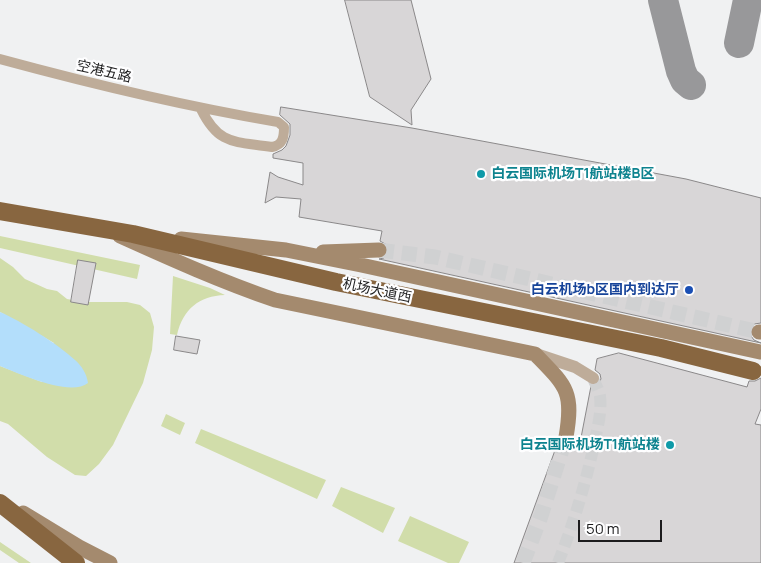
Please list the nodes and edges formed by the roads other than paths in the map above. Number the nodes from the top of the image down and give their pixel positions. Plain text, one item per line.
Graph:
1 (0, 60) edge
2 (201, 109) junction
3 (0, 211) edge
4 (103, 228) junction
5 (133, 234) junction
6 (286, 250) junction
7 (379, 250) tunnel mouth
8 (760, 352) edge
9 (535, 354) junction
10 (753, 371) dead end
11 (593, 378) tunnel mouth
12 (566, 437) tunnel mouth
13 (0, 499) edge
14 (0, 503) edge
15 (76, 563) edge
16 (110, 563) edge

1 - 2 street, 空港五路
2 - 2 street, 空港五路
3 - 4 highway, 机场大道西
4 - 5 highway, 机场大道西
4 - 9 main road
5 - 6 main road
5 - 10 highway, 机场大道西
6 - 7 main road
6 - 8 main road
9 - 11 street
9 - 12 main road
13 - 16 main road
14 - 15 highway

